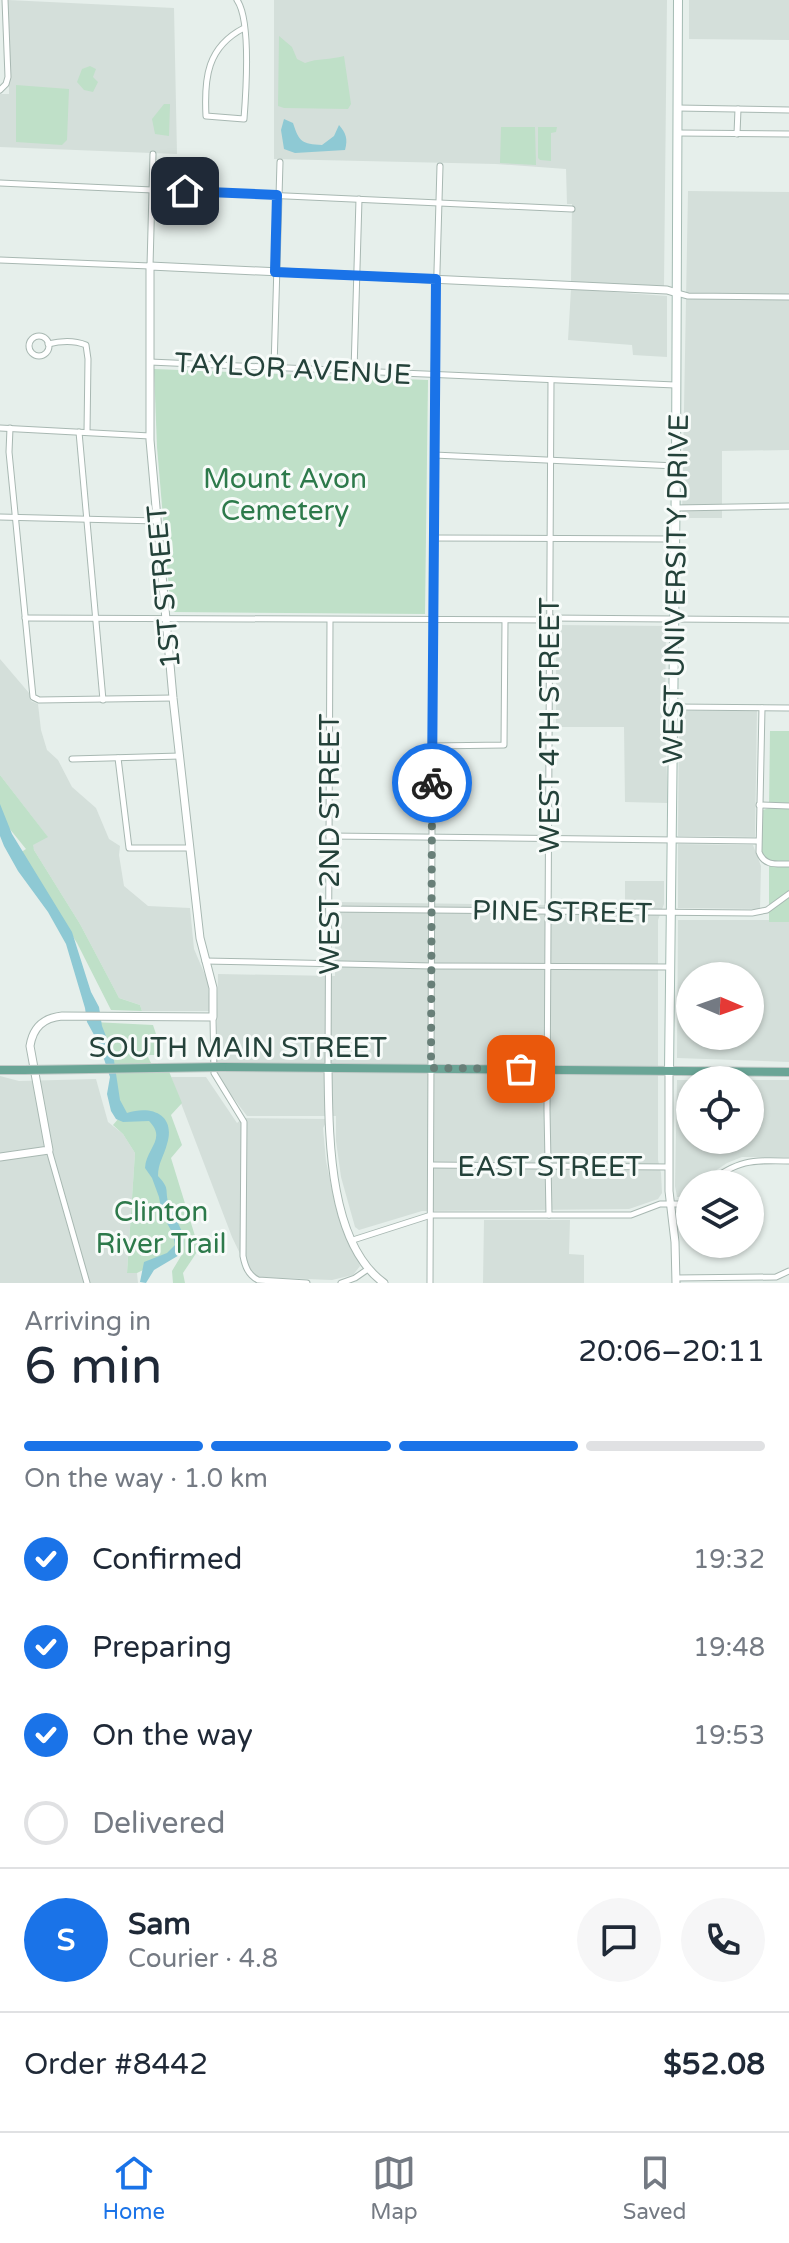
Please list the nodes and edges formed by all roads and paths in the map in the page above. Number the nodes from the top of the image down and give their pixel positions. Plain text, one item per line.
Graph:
1 (237, 0) edge
2 (678, 0) edge
3 (4, 3) edge
4 (244, 28) junction
5 (1, 89) edge
6 (678, 108) junction
7 (738, 109) junction
8 (789, 110) edge
9 (677, 133) junction
10 (737, 134) junction
11 (789, 134) edge
12 (153, 154) dead end
13 (280, 162) dead end
14 (440, 166) dead end
15 (0, 183) edge
16 (151, 190) junction
17 (277, 195) junction
18 (359, 199) junction
19 (438, 203) junction
20 (572, 209) dead end
21 (0, 260) edge
22 (150, 266) junction
23 (275, 272) junction
24 (356, 276) junction
25 (436, 279) junction
26 (677, 293) junction
27 (789, 297) edge
28 (48, 344) dead end
29 (149, 362) junction
30 (274, 368) junction
31 (354, 371) junction
32 (434, 375) junction
33 (551, 380) junction
34 (676, 385) junction
35 (0, 428) edge
36 (10, 428) junction
37 (79, 432) junction
38 (87, 432) junction
39 (150, 436) junction
40 (434, 455) junction
41 (550, 460) junction
42 (676, 466) junction
43 (789, 506) edge
44 (675, 508) junction
45 (0, 517) edge
46 (16, 517) junction
47 (86, 519) junction
48 (157, 521) junction
49 (433, 538) junction
50 (550, 538) junction
51 (674, 539) junction
52 (25, 618) junction
53 (166, 618) junction
54 (96, 619) junction
55 (549, 619) junction
56 (674, 619) junction
57 (330, 620) junction
58 (789, 620) edge
59 (433, 621) junction
60 (505, 621) junction
61 (173, 698) junction
62 (103, 700) junction
63 (673, 707) junction
64 (762, 708) junction
65 (789, 708) edge
66 (432, 746) junction
67 (180, 756) junction
68 (118, 758) junction
69 (72, 759) dead end
70 (759, 805) junction
71 (789, 806) edge
72 (329, 836) junction
73 (432, 837) junction
74 (548, 839) junction
75 (673, 840) junction
76 (758, 841) junction
77 (190, 848) junction
78 (789, 864) edge
79 (789, 894) edge
80 (329, 909) junction
81 (432, 910) junction
82 (548, 911) junction
83 (671, 912) junction
84 (205, 961) junction
85 (329, 964) junction
86 (432, 966) junction
87 (549, 966) junction
88 (670, 967) junction
89 (213, 1017) junction
90 (328, 1067) junction
91 (431, 1068) junction
92 (548, 1069) junction
93 (0, 1070) edge
94 (669, 1071) junction
95 (789, 1072) edge
96 (49, 1150) junction
97 (0, 1157) edge
98 (789, 1161) edge
99 (432, 1165) junction
100 (549, 1166) junction
101 (669, 1167) junction
102 (726, 1170) edge
103 (670, 1204) junction
104 (676, 1204) edge
105 (431, 1215) junction
106 (549, 1215) junction
107 (353, 1240) junction
108 (368, 1269) junction
109 (789, 1271) edge
110 (676, 1281) edge
111 (87, 1283) edge
112 (307, 1283) edge
113 (341, 1283) edge
114 (384, 1283) edge
115 (430, 1283) edge

1 - 4 street
2 - 6 main road, WEST UNIVERSITY DRIVE
3 - 5 street
4 - 4 street
6 - 7 street
6 - 9 main road, WEST UNIVERSITY DRIVE
7 - 8 street
7 - 10 street
9 - 10 street
9 - 26 main road, WEST UNIVERSITY DRIVE
10 - 11 street
12 - 16 street, 1ST STREET
13 - 17 street
14 - 19 street
15 - 16 street
16 - 17 street
16 - 22 street, 1ST STREET
17 - 18 street
17 - 23 street
18 - 19 street
18 - 24 street
19 - 20 street
19 - 25 street
21 - 22 street
22 - 23 street
22 - 29 street, 1ST STREET
23 - 24 street
23 - 30 street
24 - 25 street
24 - 31 street
25 - 26 street
25 - 32 street
26 - 27 street
26 - 34 main road, WEST UNIVERSITY DRIVE
28 - 38 street
29 - 30 street, TAYLOR AVENUE
29 - 39 street, 1ST STREET
30 - 31 street, TAYLOR AVENUE
31 - 32 street, TAYLOR AVENUE
32 - 33 street, TAYLOR AVENUE
32 - 40 street
33 - 34 street, TAYLOR AVENUE
33 - 41 street, WEST 4TH STREET
34 - 42 main road, WEST UNIVERSITY DRIVE
35 - 36 street
36 - 37 street
36 - 46 street
37 - 38 street
37 - 47 street
38 - 39 street
39 - 48 street, 1ST STREET
40 - 41 street
40 - 49 street
41 - 42 street
41 - 50 street, WEST 4TH STREET
42 - 44 main road, WEST UNIVERSITY DRIVE
43 - 44 street
44 - 51 main road, WEST UNIVERSITY DRIVE
45 - 46 street
46 - 47 street
46 - 52 street
47 - 48 street
47 - 54 street
48 - 53 street, 1ST STREET
49 - 50 street
49 - 59 street
50 - 51 street
50 - 55 street, WEST 4TH STREET
51 - 56 main road, WEST UNIVERSITY DRIVE
52 - 54 street
52 - 62 street
53 - 54 street
53 - 57 street
53 - 61 street, 1ST STREET
54 - 62 street
55 - 56 street
55 - 60 street
55 - 74 street, WEST 4TH STREET
56 - 58 street
56 - 63 main road, WEST UNIVERSITY DRIVE
57 - 59 street
57 - 72 street, WEST 2ND STREET
59 - 60 street
59 - 66 street
60 - 66 street
61 - 62 street
61 - 67 street, 1ST STREET
63 - 64 street
63 - 75 main road, WEST UNIVERSITY DRIVE
64 - 65 street
64 - 70 street
66 - 73 street
67 - 68 street
67 - 77 street, 1ST STREET
68 - 69 street
68 - 77 street
70 - 71 street
70 - 76 street
72 - 73 street
72 - 80 street, WEST 2ND STREET
73 - 74 street
73 - 81 street
74 - 75 street
74 - 82 street, WEST 4TH STREET
75 - 76 street
75 - 83 main road, WEST UNIVERSITY DRIVE
76 - 78 street
77 - 84 street, 1ST STREET
79 - 83 street, PINE STREET
80 - 81 street, PINE STREET
80 - 85 street, WEST 2ND STREET
81 - 82 street, PINE STREET
81 - 86 street
82 - 83 street, PINE STREET
82 - 87 street, WEST 4TH STREET
83 - 88 main road, WEST UNIVERSITY DRIVE
84 - 85 street
84 - 89 street, 1ST STREET
85 - 86 street
85 - 90 street, WEST 2ND STREET
86 - 87 street
86 - 91 street
87 - 88 street
87 - 92 street, WEST 4TH STREET
88 - 94 main road, WEST UNIVERSITY DRIVE
89 - 96 street
89 - 112 street
90 - 91 main road, SOUTH MAIN STREET
90 - 93 main road, SOUTH MAIN STREET, bridge
90 - 107 street
91 - 92 main road, SOUTH MAIN STREET
91 - 99 street
92 - 94 main road, SOUTH MAIN STREET
92 - 100 street, WEST 4TH STREET
94 - 95 main road, SOUTH MAIN STREET
94 - 101 street
96 - 97 street
96 - 111 street
98 - 102 street
99 - 100 street, EAST STREET
99 - 105 street
100 - 101 street, EAST STREET
100 - 106 street, WEST 4TH STREET
101 - 103 street
103 - 104 street
103 - 106 street
103 - 110 street
105 - 106 street
105 - 107 street
105 - 115 street
107 - 108 street
108 - 113 street
108 - 114 street
109 - 110 street

